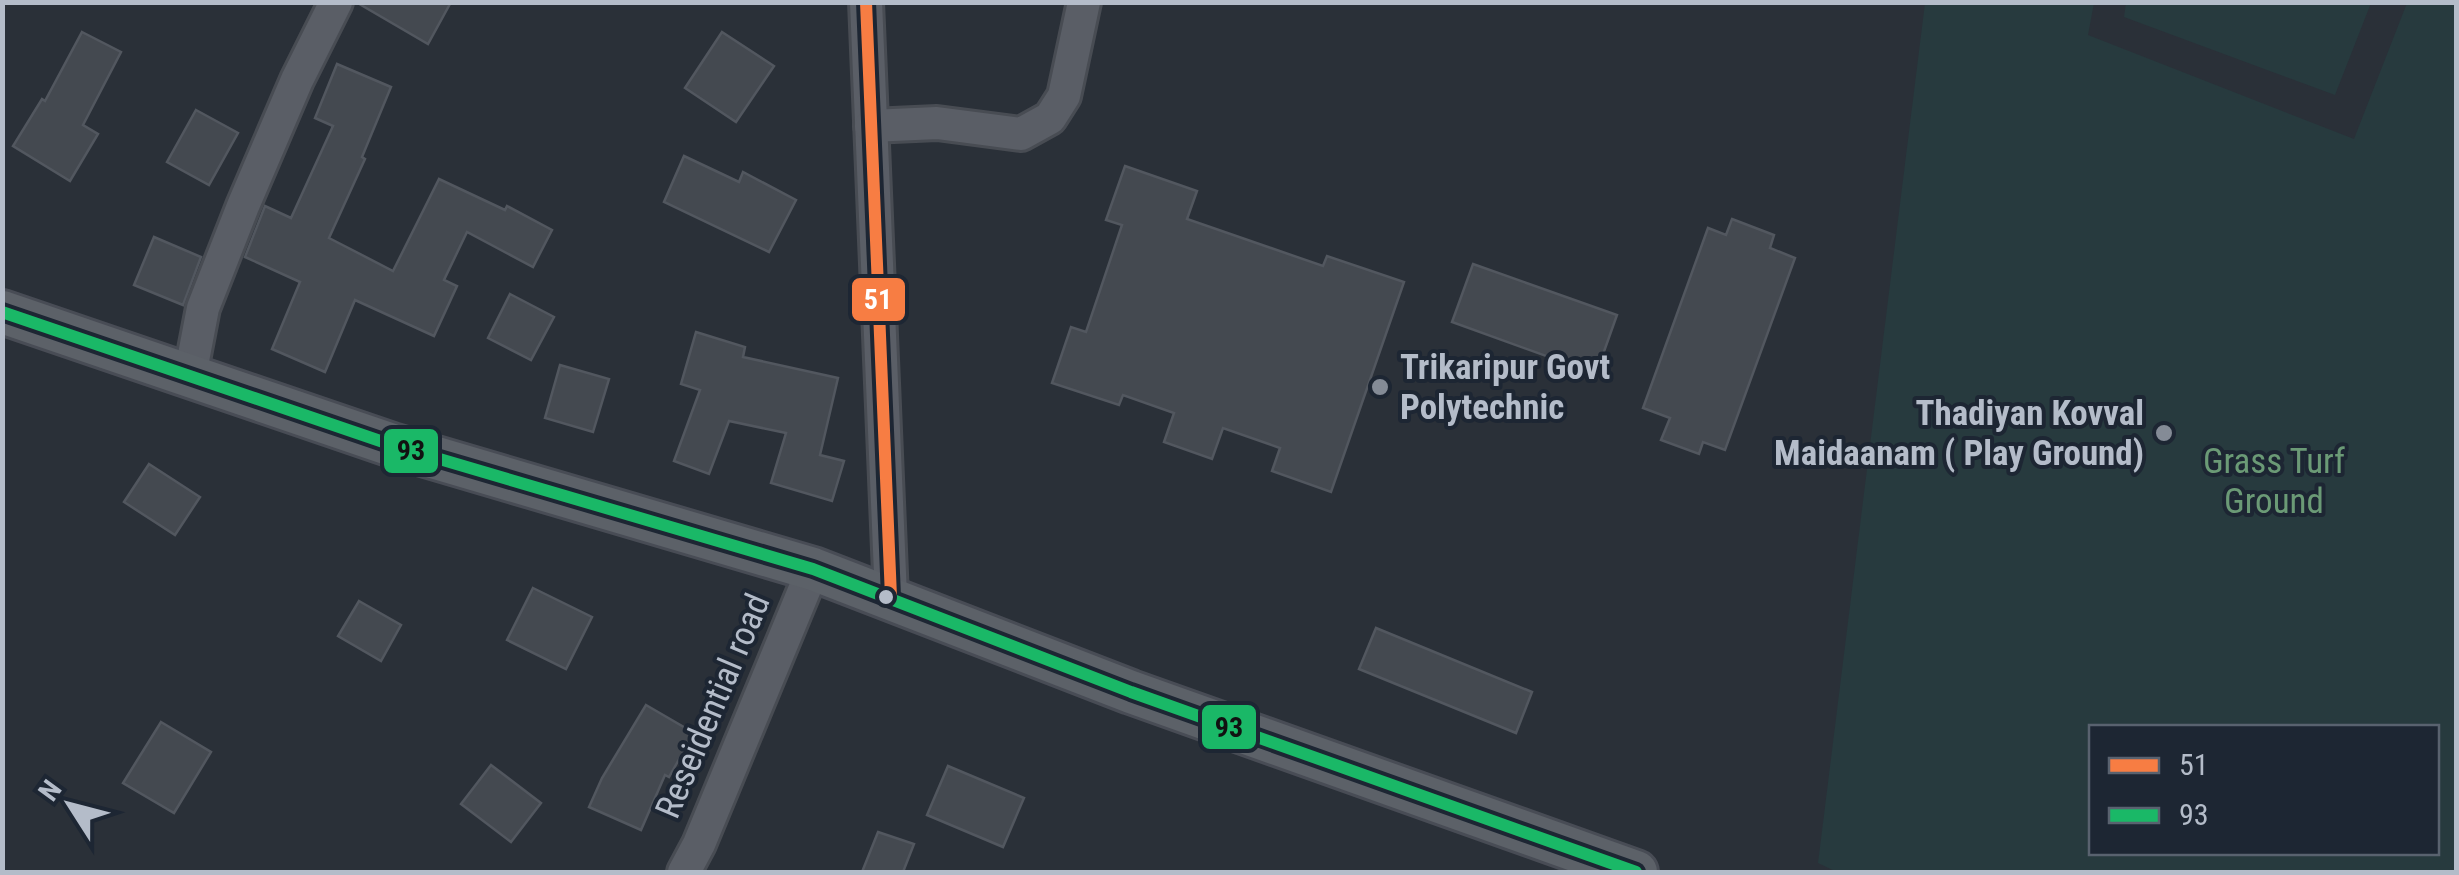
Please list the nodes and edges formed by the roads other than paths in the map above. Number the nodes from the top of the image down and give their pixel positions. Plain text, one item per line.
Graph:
1 (336, 2) edge
2 (866, 2) edge
3 (1084, 2) edge
4 (871, 126) junction
5 (2, 312) edge
6 (190, 376) junction
7 (814, 569) junction
8 (891, 597) junction
9 (684, 872) edge
10 (1636, 872) edge

1 - 6 street
2 - 4 street
3 - 4 street
4 - 8 street
5 - 6 main road
6 - 7 main road
7 - 8 main road
7 - 9 street, Reseidential road
8 - 10 main road

